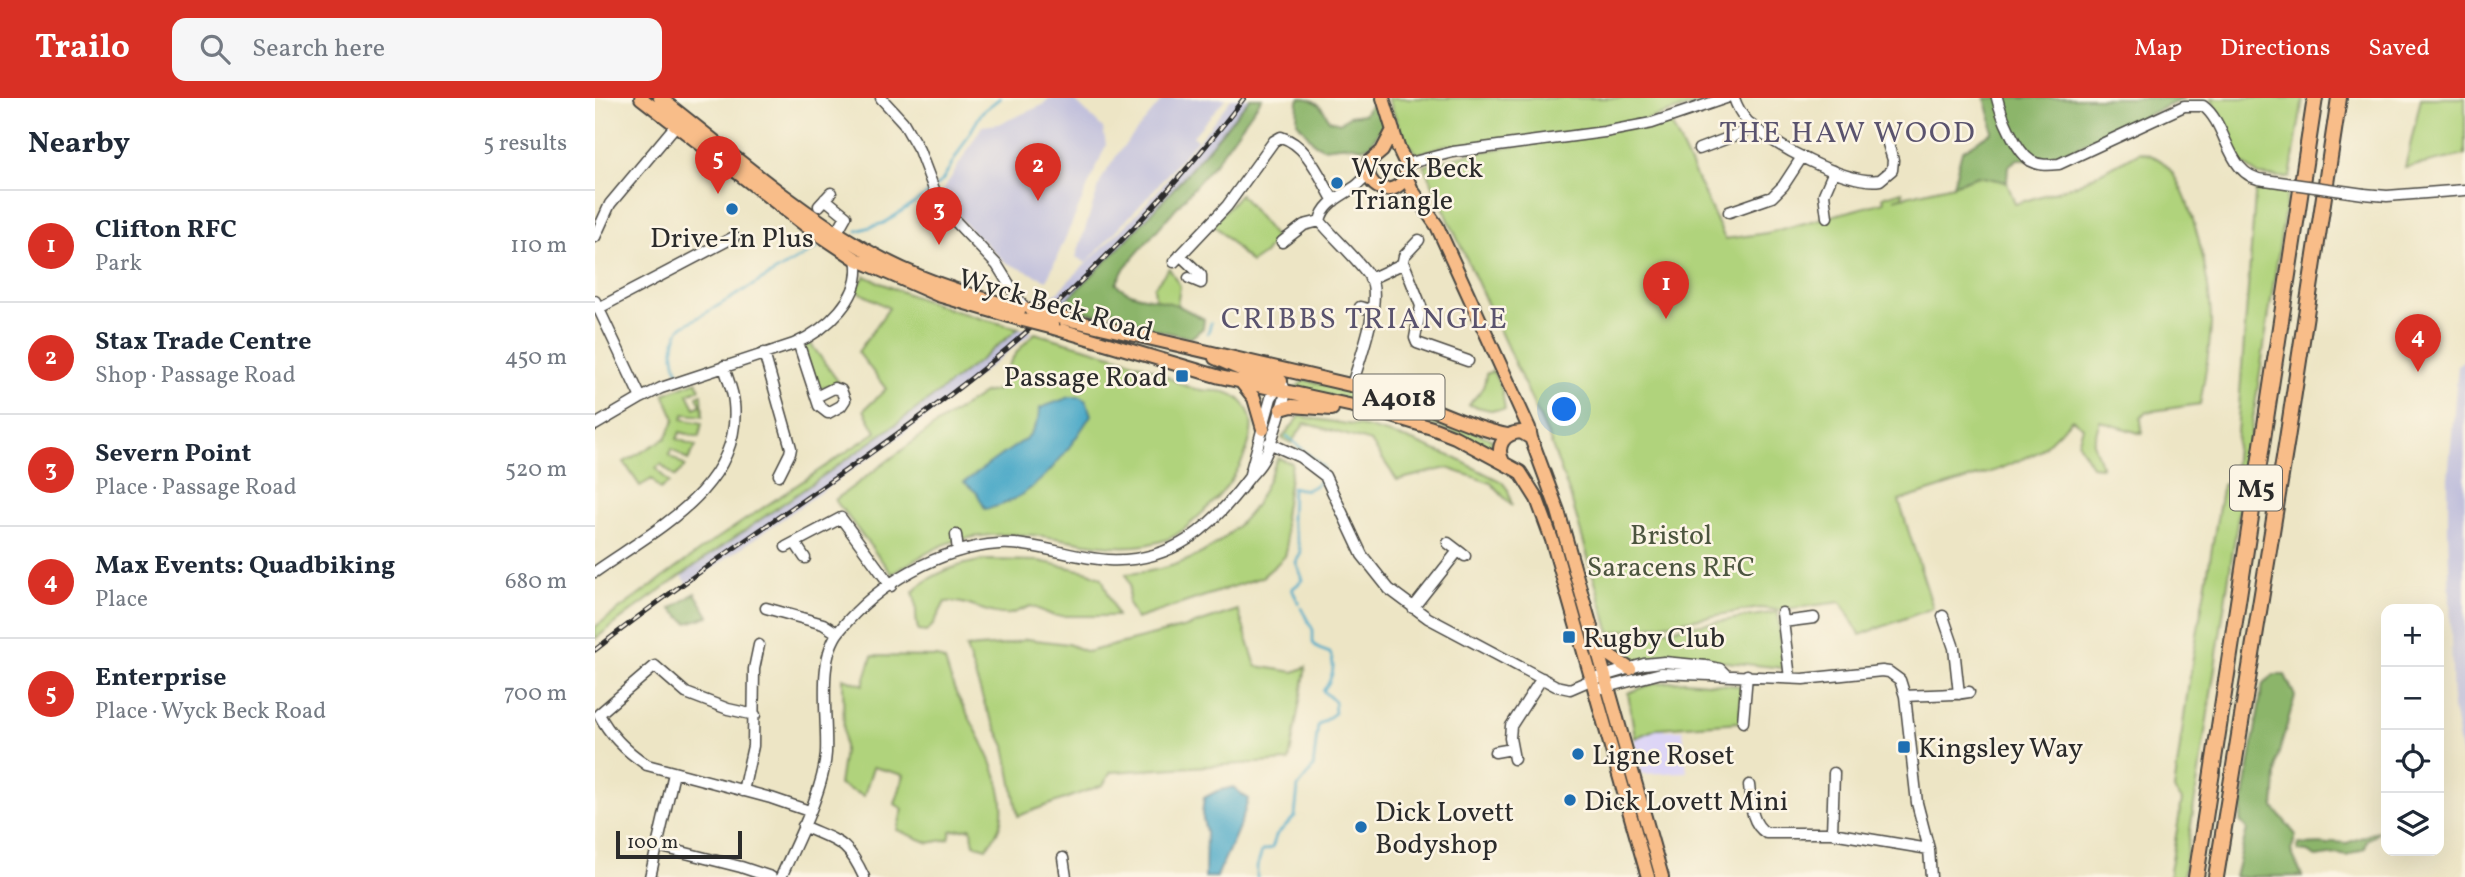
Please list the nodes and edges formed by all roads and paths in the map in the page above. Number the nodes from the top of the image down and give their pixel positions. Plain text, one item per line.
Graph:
1 (641, 98) edge
2 (660, 98) edge
3 (1383, 98) edge
4 (1726, 98) edge
5 (1734, 98) edge
6 (1997, 98) edge
7 (2315, 98) edge
8 (2339, 98) edge
9 (887, 101) edge
10 (1751, 124) junction
11 (676, 125) junction
12 (1393, 130) junction
13 (1885, 134) dead end
14 (1699, 149) dead end
15 (1382, 151) junction
16 (1802, 158) junction
17 (1405, 166) junction
18 (1834, 170) junction
19 (1368, 173) junction
20 (1376, 187) junction
21 (1356, 188) junction
22 (1395, 189) junction
23 (2465, 190) edge
24 (825, 199) dead end
25 (1417, 200) junction
26 (1333, 201) junction
27 (1729, 212) dead end
28 (1827, 216) dead end
29 (1320, 221) junction
30 (596, 230) edge
31 (837, 232) junction
32 (734, 237) dead end
33 (1419, 240) dead end
34 (1282, 242) dead end
35 (856, 259) junction
36 (1402, 266) junction
37 (1189, 278) dead end
38 (1370, 279) junction
39 (596, 305) edge
40 (1360, 307) dead end
41 (1372, 310) junction
42 (1027, 314) junction
43 (1058, 323) junction
44 (798, 342) junction
45 (764, 353) junction
46 (1468, 360) dead end
47 (724, 366) junction
48 (1242, 383) junction
49 (1283, 384) junction
50 (1352, 385) junction
51 (641, 397) junction
52 (816, 397) dead end
53 (1281, 409) junction
54 (1520, 409) junction
55 (1367, 410) junction
56 (595, 425) edge
57 (1263, 429) junction
58 (1509, 434) junction
59 (1533, 442) junction
60 (1269, 443) junction
61 (1503, 462) junction
62 (1515, 469) junction
63 (779, 475) dead end
64 (1249, 477) junction
65 (956, 535) dead end
66 (1448, 543) dead end
67 (958, 551) junction
68 (805, 558) dead end
69 (595, 572) edge
70 (895, 583) junction
71 (766, 608) dead end
72 (1413, 608) junction
73 (1943, 615) dead end
74 (1814, 618) dead end
75 (837, 633) junction
76 (1596, 641) junction
77 (759, 645) dead end
78 (1630, 668) junction
79 (1725, 674) junction
80 (1747, 675) junction
81 (1542, 678) junction
82 (1790, 678) junction
83 (1604, 681) junction
84 (1905, 696) junction
85 (755, 715) junction
86 (1743, 722) dead end
87 (1495, 752) dead end
88 (674, 773) junction
89 (1834, 773) dead end
90 (1749, 785) dead end
91 (743, 791) junction
92 (809, 811) junction
93 (803, 826) junction
94 (1832, 833) junction
95 (658, 846) junction
96 (1929, 849) junction
97 (1063, 858) dead end
98 (650, 877) edge
99 (771, 877) edge
100 (781, 877) edge
101 (864, 877) edge
102 (1066, 877) edge
103 (1648, 877) edge
104 (1662, 877) edge
105 (1931, 877) edge
106 (2196, 877) edge
107 (2216, 877) edge

1 - 11 main road, Wyck Beck Road / A4018
2 - 31 main road, Wyck Beck Road / A4018
3 - 12 main road
4 - 17 street
5 - 10 street
6 - 23 street, bridge
7 - 106 highway, M5
8 - 107 highway, M5
9 - 42 street
10 - 14 street
10 - 16 street
11 - 30 street
11 - 35 main road, Wyck Beck Road / A4018
12 - 15 main road
12 - 17 main road
13 - 18 street
15 - 17 main road
15 - 19 main road
16 - 18 street
16 - 27 street
17 - 22 main road
17 - 25 main road
18 - 28 street
19 - 20 main road
19 - 21 street
20 - 21 street
20 - 22 main road
21 - 26 street
22 - 25 main road
24 - 31 street
25 - 54 main road
26 - 29 street
26 - 37 street
29 - 34 street
29 - 38 street
31 - 42 main road, Wyck Beck Road / A4018
32 - 39 street
33 - 36 street
35 - 42 main road, Wyck Beck Road / A4018
35 - 44 street
36 - 38 street
36 - 46 street
38 - 41 street
39 - 51 street
40 - 41 street
41 - 50 street
42 - 43 main road, Wyck Beck Road / A4018, bridge
43 - 48 main road, Wyck Beck Road / A4018
43 - 49 main road, Wyck Beck Road / A4018
44 - 45 street
44 - 52 street
45 - 47 street
45 - 63 street
47 - 51 street
47 - 69 street
48 - 49 main road, Wyck Beck Road / A4018
48 - 57 main road
49 - 50 main road, Wyck Beck Road / A4018
49 - 53 street
49 - 55 main road, Wyck Beck Road / A4018
49 - 57 street
50 - 58 main road, Wyck Beck Road / A4018
51 - 56 street
53 - 55 main road
53 - 60 street
54 - 58 main road
54 - 59 main road
55 - 61 main road, Wyck Beck Road / A4018
57 - 64 street
58 - 59 main road
58 - 61 main road
59 - 62 main road
59 - 76 main road
60 - 64 street
60 - 72 street
61 - 62 main road
62 - 83 main road
64 - 67 street
65 - 67 street
66 - 72 street
67 - 70 street
68 - 70 street
70 - 75 street
71 - 75 street
72 - 81 street
73 - 84 street
74 - 82 street
75 - 92 street
76 - 78 main road
76 - 83 main road
77 - 85 street
78 - 79 street
78 - 83 street
79 - 80 street
79 - 83 street
80 - 82 street
80 - 86 street
81 - 83 street
81 - 87 street
82 - 84 street
83 - 103 main road
83 - 104 main road
84 - 96 street
85 - 88 street
85 - 91 street
88 - 91 street
88 - 95 street
89 - 94 street
90 - 94 street
91 - 92 street
92 - 93 street
93 - 100 street
93 - 101 street
94 - 96 street
95 - 98 street
95 - 99 street
96 - 105 street
97 - 102 street

